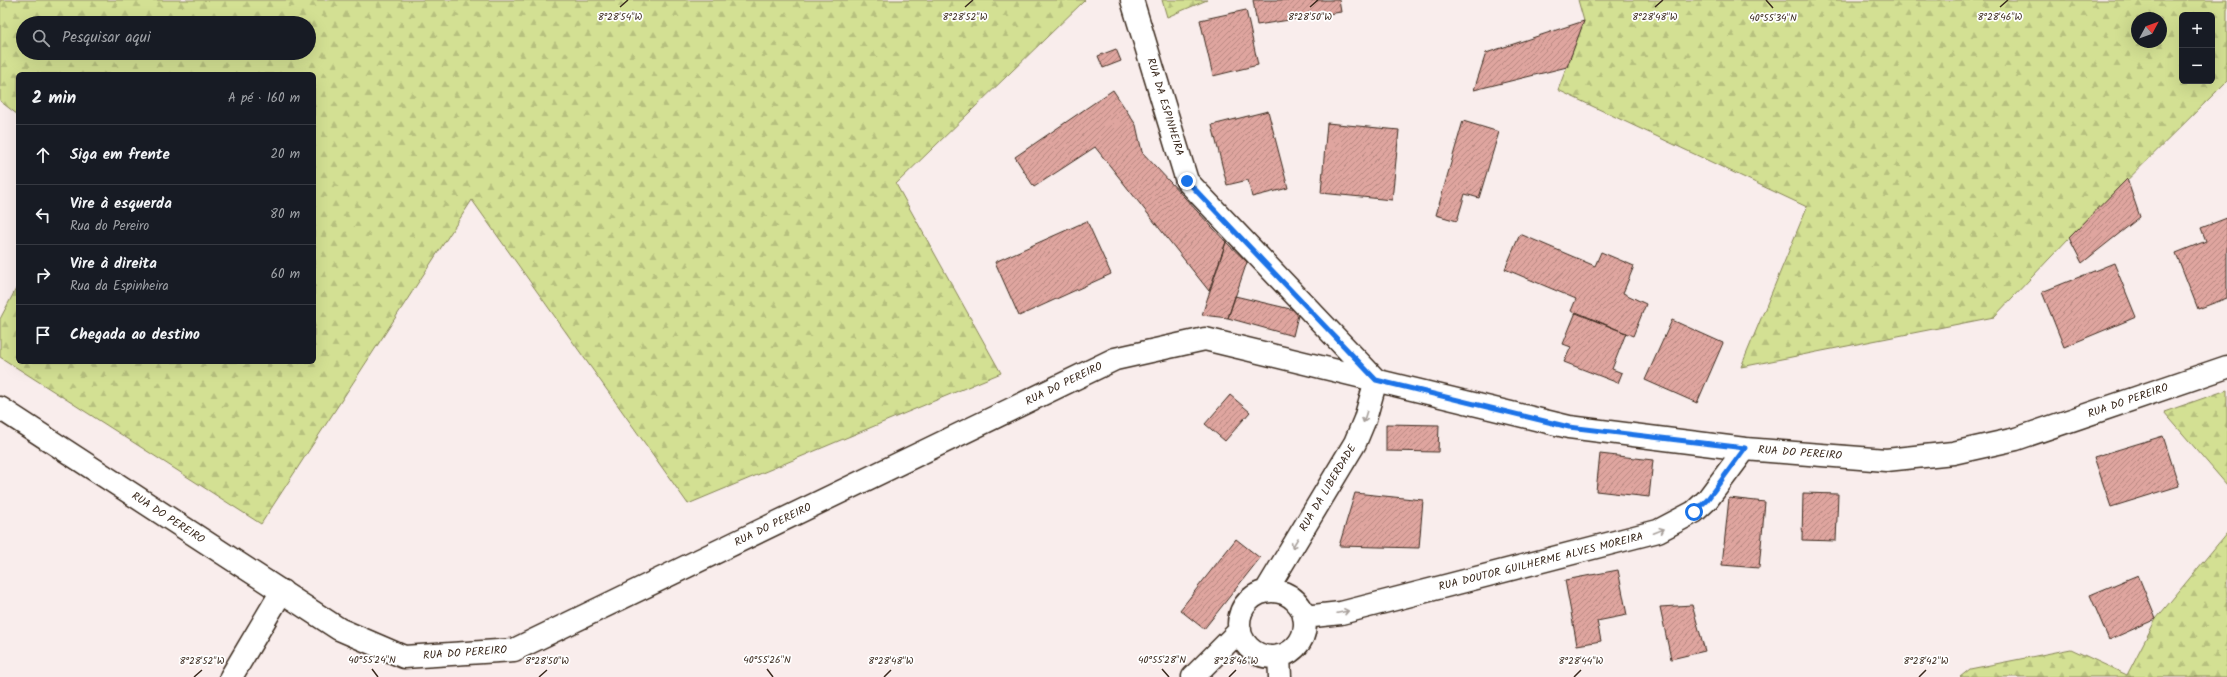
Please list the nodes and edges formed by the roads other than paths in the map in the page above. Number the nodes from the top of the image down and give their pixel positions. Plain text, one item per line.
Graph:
1 (1132, 0) edge
2 (2227, 367) edge
3 (1376, 380) junction
4 (0, 408) edge
5 (1745, 448) junction
6 (282, 591) junction
7 (1266, 591) junction
8 (1304, 618) junction
9 (1240, 630) junction
10 (1279, 666) edge
11 (231, 677) edge
12 (1193, 677) edge

1 - 3 main road, RUA DA ESPINHEIRA
2 - 5 main road, RUA DO PEREIRO
3 - 5 main road, RUA DO PEREIRO
3 - 6 main road, RUA DO PEREIRO
3 -> 7 main road, RUA DA LIBERDADE
4 - 6 main road, RUA DO PEREIRO
8 -> 5 main road, RUA DOUTOR GUILHERME ALVES MOREIRA
6 - 11 main road
7 - 8 main road
7 - 9 main road
8 - 10 main road
9 - 10 main road
9 - 12 main road

